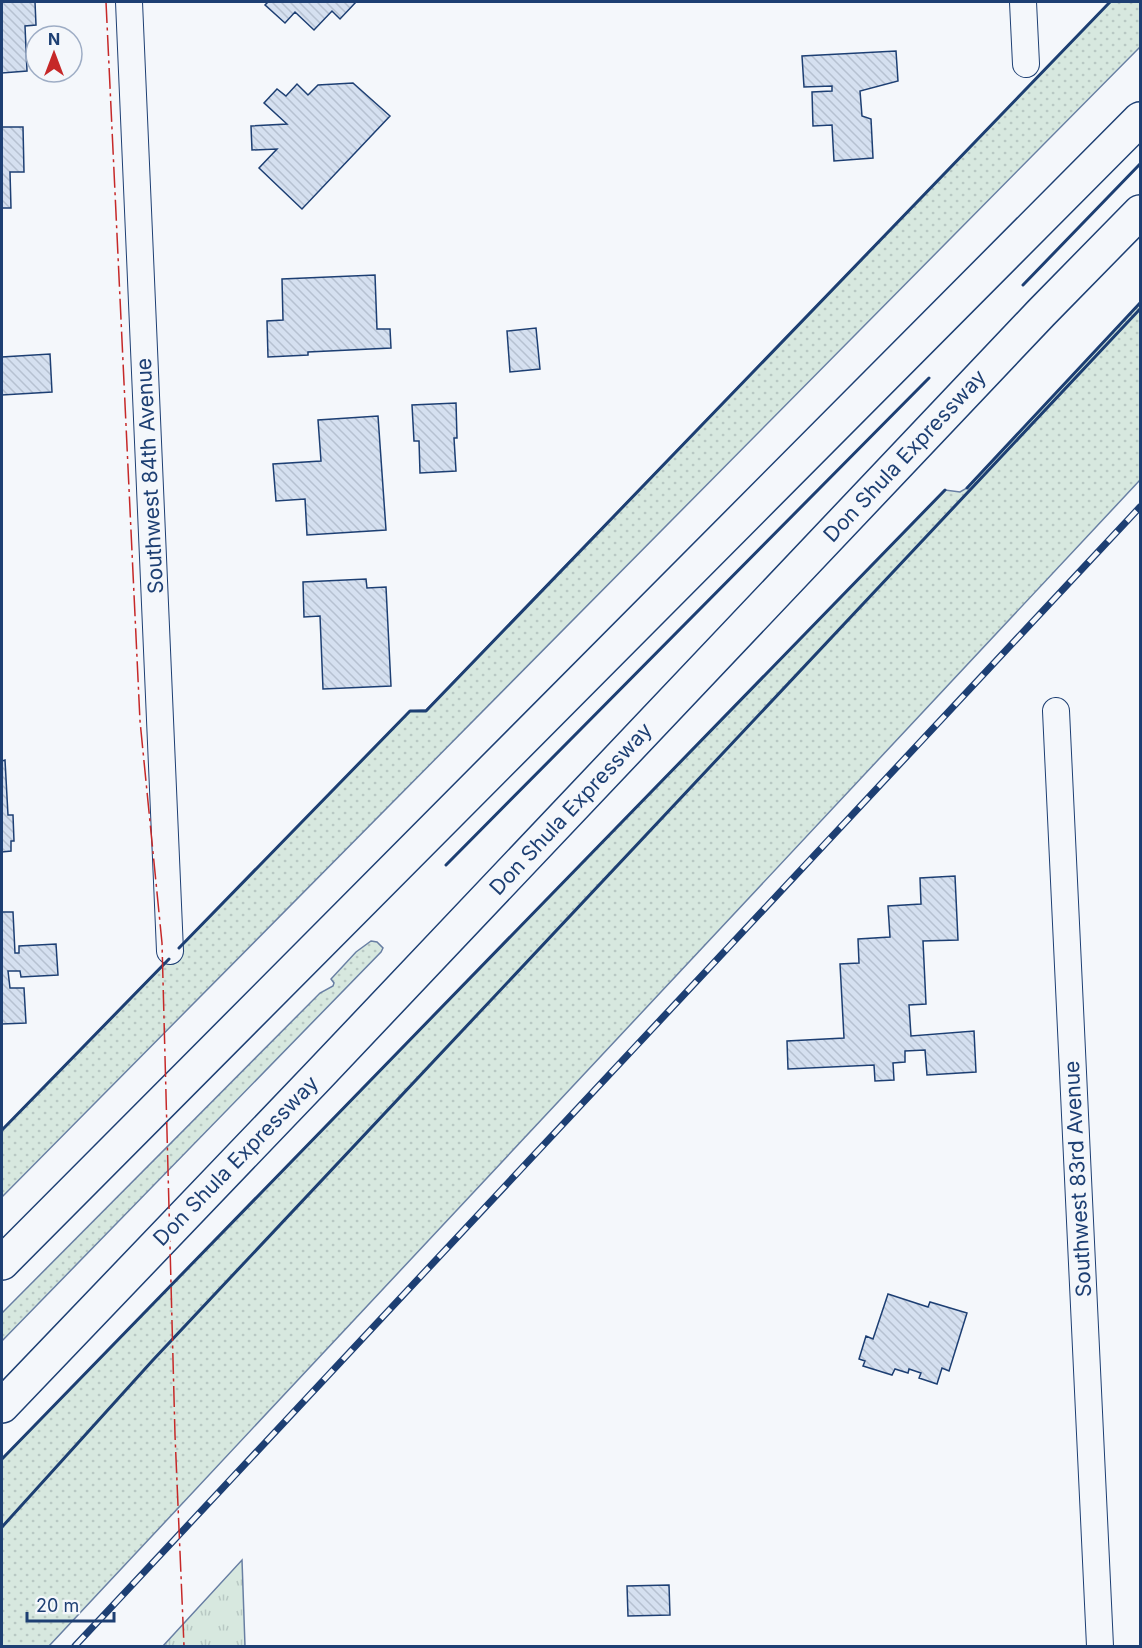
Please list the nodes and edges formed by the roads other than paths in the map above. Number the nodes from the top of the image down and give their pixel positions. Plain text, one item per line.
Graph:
1 (129, 2) edge
2 (1023, 2) edge
3 (1026, 64) dead end
4 (1140, 119) edge
5 (1140, 212) edge
6 (1056, 711) dead end
7 (170, 951) dead end
8 (2, 1263) edge
9 (2, 1406) edge
10 (1100, 1647) edge

1 - 7 street, Southwest 84th Avenue
2 - 3 street
4 - 8 highway
5 - 9 highway, Don Shula Expressway
6 - 10 street, Southwest 83rd Avenue

